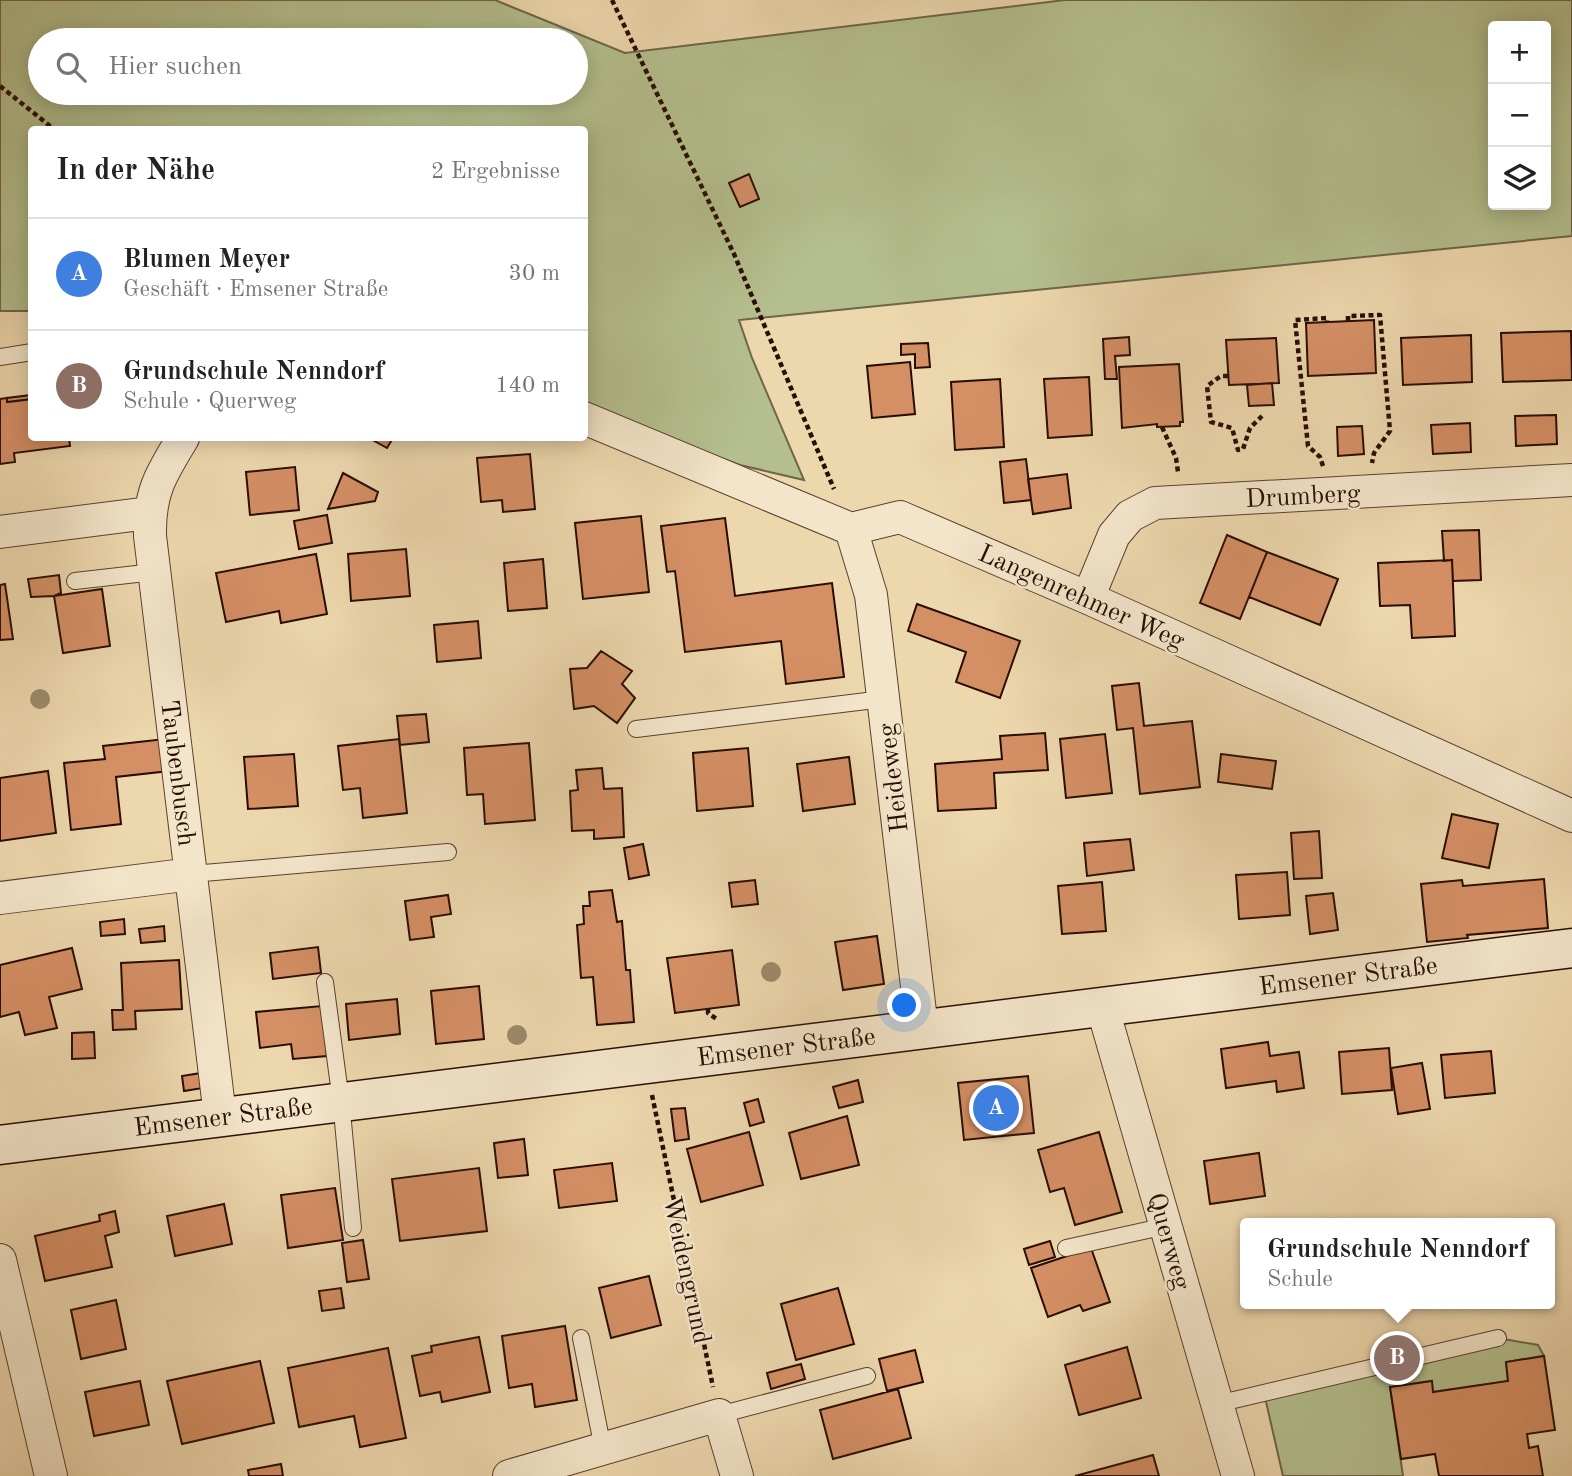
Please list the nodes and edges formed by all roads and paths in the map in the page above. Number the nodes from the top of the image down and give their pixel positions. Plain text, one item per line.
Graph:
1 (612, 0) edge
2 (0, 86) edge
3 (50, 126) edge
4 (1348, 321) dead end
5 (1327, 322) dead end
6 (28, 353) edge
7 (0, 357) edge
8 (1228, 376) dead end
9 (1262, 416) dead end
10 (588, 420) edge
11 (1162, 427) dead end
12 (181, 441) edge
13 (1572, 481) edge
14 (1365, 491) junction
15 (1334, 493) junction
16 (1177, 501) junction
17 (149, 513) junction
18 (851, 528) junction
19 (0, 532) edge
20 (154, 572) junction
21 (75, 582) dead end
22 (1088, 598) junction
23 (883, 698) junction
24 (636, 729) dead end
25 (1572, 816) edge
26 (448, 852) dead end
27 (192, 874) junction
28 (0, 898) edge
29 (1572, 948) edge
30 (325, 982) dead end
31 (1102, 1006) junction
32 (922, 1029) junction
33 (645, 1063) junction
34 (341, 1101) junction
35 (220, 1116) junction
36 (0, 1145) edge
37 (1166, 1226) junction
38 (353, 1228) dead end
39 (1066, 1248) dead end
40 (0, 1260) edge
41 (580, 1338) dead end
42 (1499, 1338) dead end
43 (867, 1376) dead end
44 (1217, 1404) junction
45 (719, 1415) junction
46 (603, 1449) junction
47 (51, 1476) edge
48 (509, 1476) edge
49 (737, 1476) edge
50 (1238, 1476) edge

1 - 18 path
2 - 3 path
4 - 14 path
5 - 15 path
6 - 7 lane
8 - 9 path
10 - 18 street
11 - 16 path
12 - 17 street, Taubenbusch
13 - 14 street, Drumberg
14 - 15 street, Drumberg
15 - 16 street, Drumberg
16 - 22 street, Drumberg
17 - 19 street
17 - 20 street, Taubenbusch
18 - 22 street, Langenrehmer Weg
18 - 23 street, Heideweg
20 - 21 lane
20 - 27 street, Taubenbusch
22 - 25 street, Langenrehmer Weg
23 - 24 lane
23 - 32 street, Heideweg
26 - 27 lane
27 - 28 street
27 - 35 street, Taubenbusch
29 - 31 street, Emsener Straße
30 - 34 lane
31 - 32 street, Emsener Straße
31 - 37 street, Querweg
32 - 33 street, Emsener Straße
33 - 34 street, Emsener Straße
33 - 45 path, Weidengrund
34 - 35 street, Emsener Straße
34 - 38 lane
35 - 36 street, Emsener Straße
37 - 39 lane
37 - 44 street, Querweg
40 - 47 street
41 - 46 lane
42 - 44 lane
43 - 45 lane
44 - 50 street, Querweg
45 - 46 street
45 - 49 street
46 - 48 street

